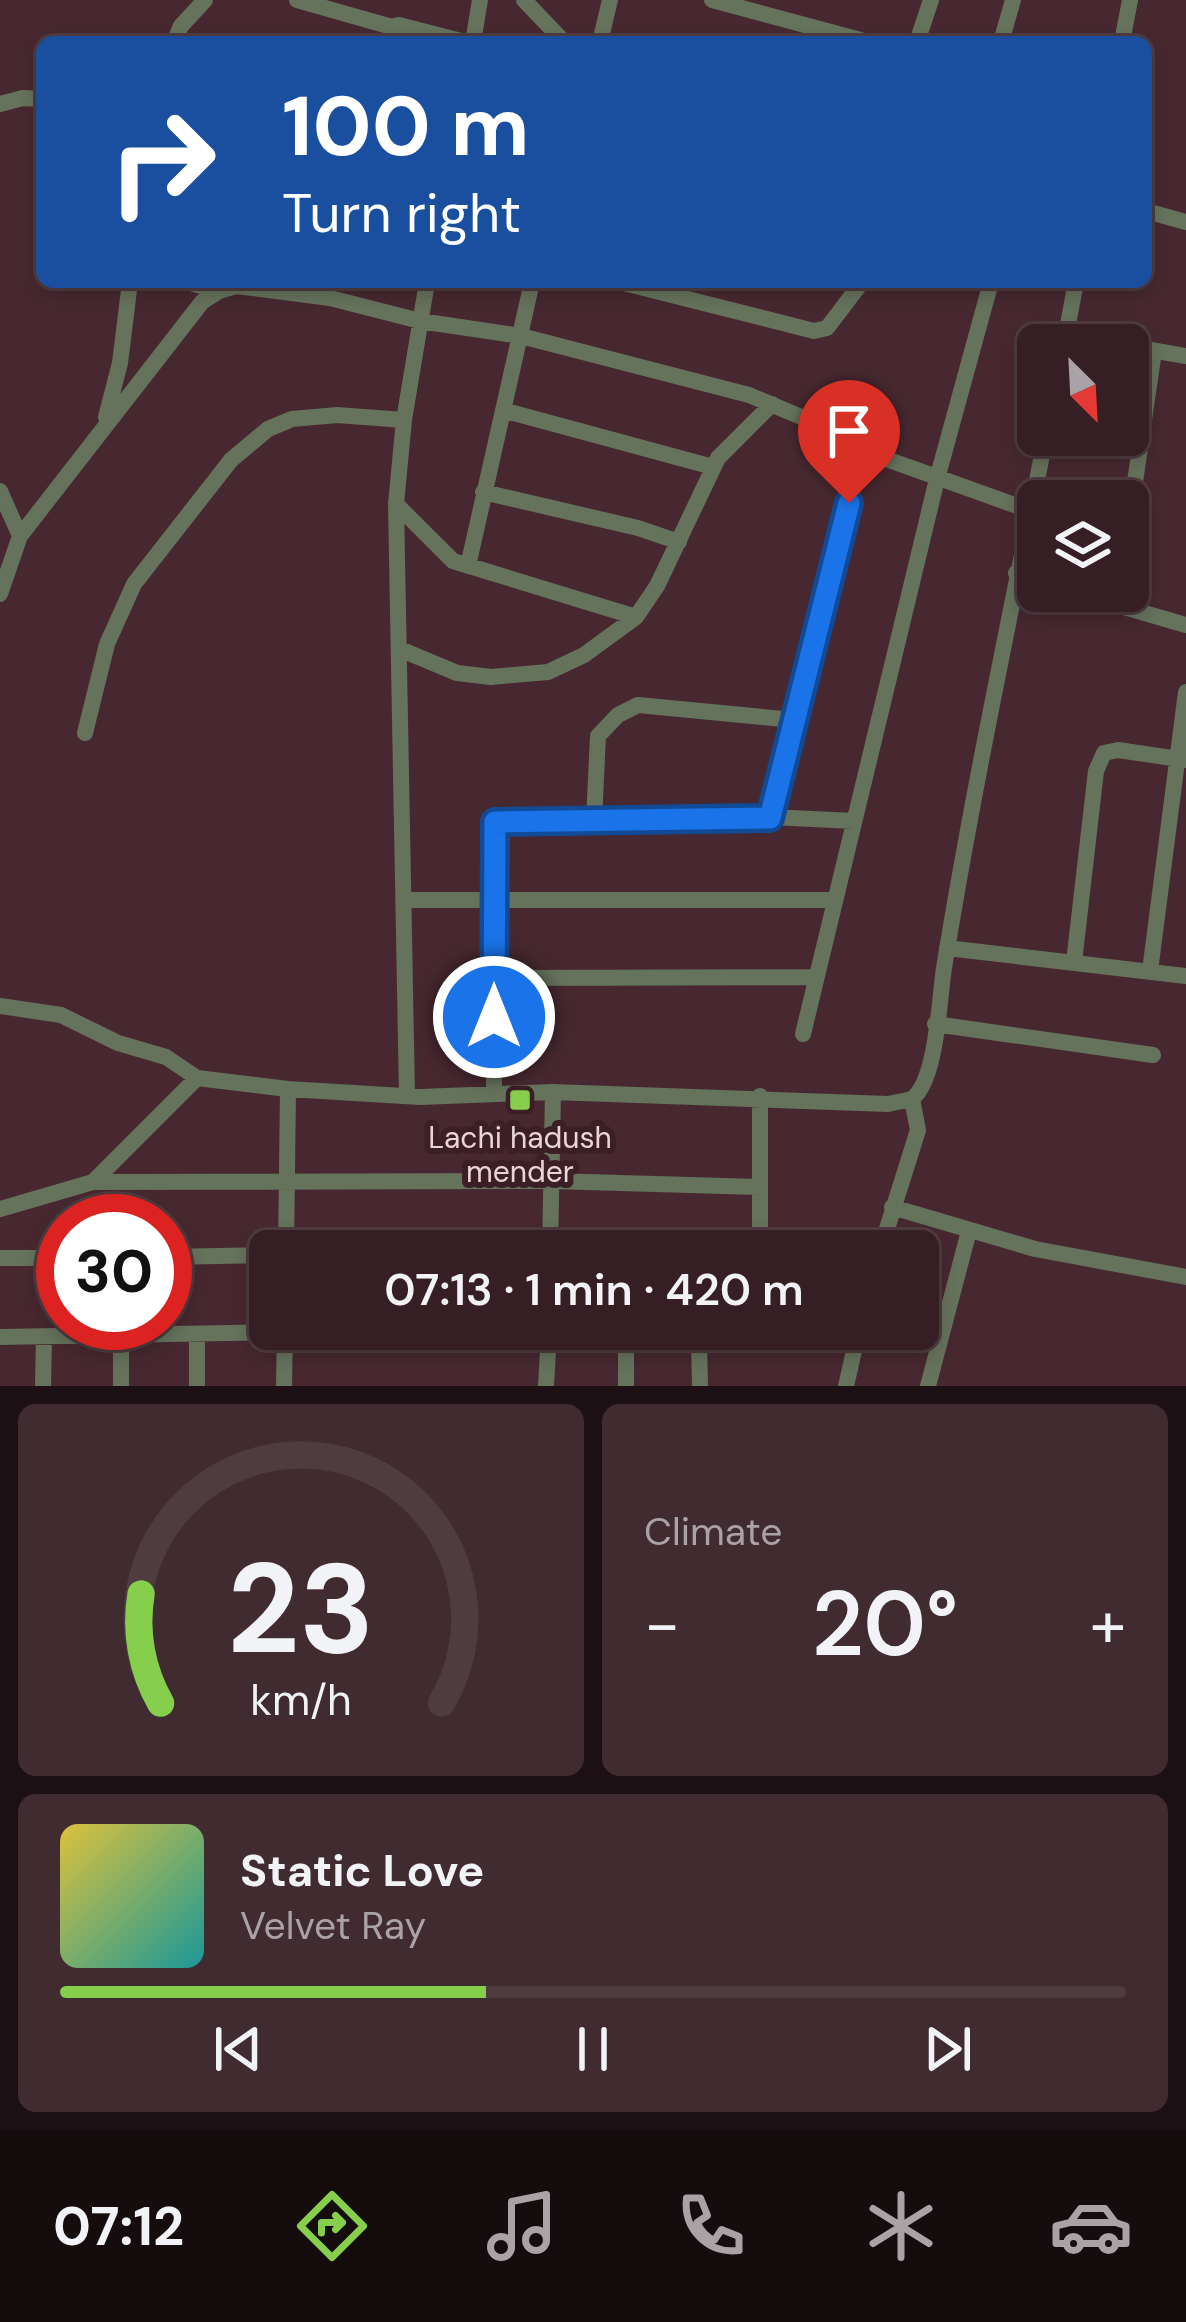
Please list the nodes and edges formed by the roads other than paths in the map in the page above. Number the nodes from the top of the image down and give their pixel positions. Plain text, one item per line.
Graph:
1 (205, 0) edge
2 (297, 0) edge
3 (480, 0) edge
4 (524, 0) edge
5 (610, 0) edge
6 (712, 0) edge
7 (931, 0) edge
8 (1012, 0) edge
9 (1130, 0) edge
10 (392, 27) junction
11 (177, 36) edge
12 (384, 36) edge
13 (445, 36) edge
14 (471, 36) edge
15 (558, 36) edge
16 (601, 36) edge
17 (846, 36) edge
18 (919, 36) edge
19 (1003, 36) edge
20 (1123, 36) edge
21 (36, 98) edge
22 (0, 104) edge
23 (1152, 214) edge
24 (1186, 222) edge
25 (129, 288) edge
26 (208, 288) edge
27 (229, 288) edge
28 (284, 288) edge
29 (426, 288) edge
30 (531, 288) edge
31 (643, 288) edge
32 (857, 288) edge
33 (989, 288) edge
34 (333, 290) edge
35 (219, 291) junction
36 (1074, 291) edge
37 (420, 321) junction
38 (1068, 324) edge
39 (521, 337) junction
40 (1149, 351) edge
41 (1154, 352) junction
42 (1186, 356) edge
43 (772, 404) junction
44 (506, 411) junction
45 (404, 420) junction
46 (104, 428) junction
47 (869, 455) junction
48 (713, 467) junction
49 (937, 479) junction
50 (1135, 480) edge
51 (0, 490) edge
52 (483, 492) junction
53 (396, 504) junction
54 (1017, 506) edge
55 (20, 536) junction
56 (680, 542) junction
57 (468, 566) junction
58 (1017, 569) edge
59 (1016, 573) joint
60 (1, 588) edge
61 (1149, 611) edge
62 (636, 617) junction
63 (1186, 626) edge
64 (402, 650) junction
65 (1186, 692) edge
66 (794, 720) junction
67 (85, 733) dead end
68 (1181, 760) edge
69 (770, 818) junction
70 (594, 820) junction
71 (854, 821) junction
72 (406, 900) junction
73 (835, 900) junction
74 (494, 901) junction
75 (947, 948) junction
76 (1074, 962) junction
77 (1150, 971) junction
78 (1186, 976) edge
79 (817, 977) junction
80 (495, 978) junction
81 (0, 1006) edge
82 (935, 1024) junction
83 (803, 1034) dead end
84 (1153, 1055) dead end
85 (197, 1078) junction
86 (288, 1089) junction
87 (553, 1092) junction
88 (494, 1094) junction
89 (407, 1096) junction
90 (760, 1096) junction
91 (912, 1099) junction
92 (286, 1180) junction
93 (551, 1181) junction
94 (93, 1182) junction
95 (759, 1187) junction
96 (892, 1207) junction
97 (0, 1209) edge
98 (286, 1230) edge
99 (550, 1230) edge
100 (760, 1230) edge
101 (886, 1230) edge
102 (969, 1231) junction
103 (192, 1256) edge
104 (249, 1256) edge
105 (0, 1258) edge
106 (36, 1258) edge
107 (1186, 1277) edge
108 (249, 1332) edge
109 (192, 1334) edge
110 (197, 1334) junction
111 (0, 1336) edge
112 (36, 1337) edge
113 (44, 1350) edge
114 (121, 1350) edge
115 (285, 1350) edge
116 (548, 1350) edge
117 (626, 1350) edge
118 (699, 1350) edge
119 (854, 1350) edge
120 (44, 1386) edge
121 (121, 1386) edge
122 (197, 1386) edge
123 (284, 1386) edge
124 (546, 1386) edge
125 (626, 1386) edge
126 (700, 1386) edge
127 (845, 1386) edge
128 (928, 1386) edge

1 - 11 street
2 - 10 street
3 - 14 street
4 - 15 street
5 - 16 street
6 - 17 street
7 - 18 street
8 - 19 street
9 - 20 street
10 - 12 street
10 - 13 street
21 - 22 street
23 - 24 street
25 - 46 street
26 - 35 street
27 - 35 street
28 - 34 street
29 - 37 street
30 - 39 street
31 - 32 street
33 - 49 street
34 - 37 street
35 - 46 street
36 - 38 street
37 - 39 street
37 - 45 street
39 - 43 street
39 - 44 street
40 - 41 street
41 - 42 street
41 - 50 street
43 - 47 street
43 - 48 street
44 - 48 street
44 - 52 street
45 - 53 street
45 - 67 street
46 - 55 street
47 - 49 street
47 - 66 street
48 - 56 street
49 - 54 street
49 - 71 street
51 - 55 street
52 - 56 street
52 - 57 street
53 - 57 street
53 - 64 street
55 - 60 street
56 - 62 street
57 - 62 street
58 - 59 street
59 - 75 street
61 - 63 street
62 - 64 street
64 - 72 street
65 - 68 street
66 - 69 street
66 - 70 street
68 - 76 street
68 - 77 street
69 - 70 street
69 - 71 street
70 - 74 street
71 - 73 street
72 - 74 street
72 - 89 street
73 - 74 street
73 - 79 street
74 - 80 street
75 - 76 street
75 - 82 street
76 - 77 street
77 - 78 street
79 - 80 street
79 - 83 street
80 - 88 street
81 - 85 street
82 - 84 street
82 - 91 street
85 - 86 street
85 - 94 street
86 - 89 street
86 - 92 street
87 - 88 street
87 - 90 street
87 - 93 street
88 - 89 street
90 - 91 street
90 - 95 street
91 - 96 street
92 - 93 street
92 - 94 street
92 - 98 street
93 - 95 street
93 - 99 street
94 - 97 street
95 - 100 street
96 - 101 street
96 - 102 street
102 - 107 street
102 - 128 street
103 - 104 street
105 - 106 street
108 - 110 street
109 - 110 street
110 - 122 street
111 - 112 street
113 - 120 street
114 - 121 street
115 - 123 street
116 - 124 street
117 - 125 street
118 - 126 street
119 - 127 street

